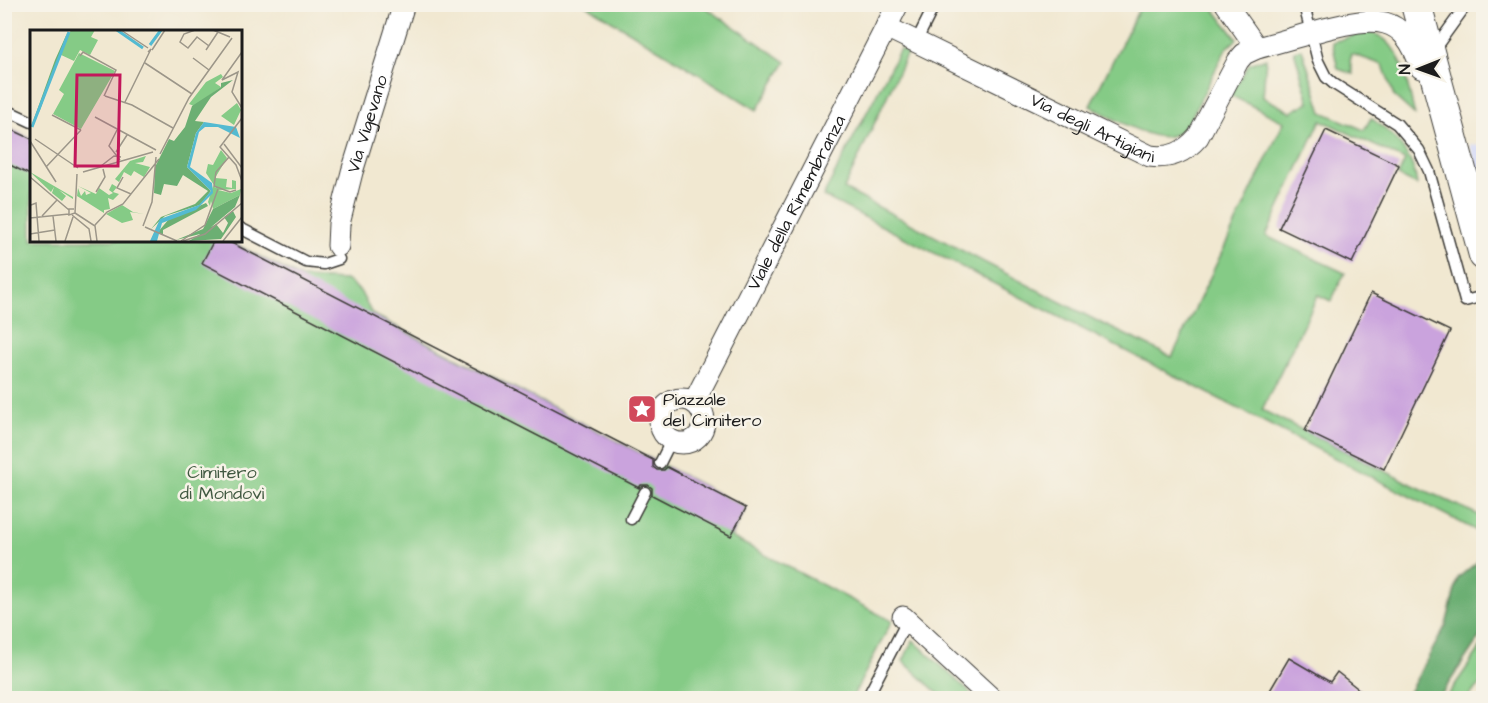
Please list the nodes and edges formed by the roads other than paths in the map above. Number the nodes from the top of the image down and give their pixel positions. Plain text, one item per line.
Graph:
1 (404, 4) edge
2 (898, 4) edge
3 (935, 4) edge
4 (1226, 4) edge
5 (1310, 4) edge
6 (1378, 4) edge
7 (1416, 4) edge
8 (1467, 4) edge
9 (1355, 21) junction
10 (886, 27) junction
11 (1311, 33) junction
12 (916, 42) junction
13 (1257, 48) junction
14 (1430, 56) junction
15 (1440, 94) junction
16 (4, 109) edge
17 (30, 121) edge
18 (1460, 167) junction
19 (1484, 210) edge
20 (242, 229) edge
21 (338, 253) joint
22 (1484, 255) edge
23 (1484, 296) edge
24 (694, 402) junction
25 (671, 441) junction
26 (660, 463) dead end
27 (645, 492) dead end
28 (631, 519) dead end
29 (905, 619) joint
30 (867, 699) edge
31 (991, 699) edge

1 - 21 street, Via Vigevano
2 - 10 street, Viale della Rimembranza
3 - 12 lane
4 - 13 street
5 - 11 lane
6 - 9 street, Via degli Artigiani
7 - 14 main road
8 - 14 lane
9 - 11 street, Via degli Artigiani
9 - 15 street, Via degli Artigiani
10 - 12 street, Via degli Artigiani
10 - 24 street, Viale della Rimembranza
11 - 13 street, Via degli Artigiani
11 - 23 lane
12 - 13 street, Via degli Artigiani
14 - 15 main road
15 - 18 main road
16 - 17 lane
18 - 19 street
18 - 22 main road
20 - 21 lane
24 - 25 street
24 - 25 street
25 - 26 lane
27 - 28 lane
29 - 30 lane
29 - 31 street

